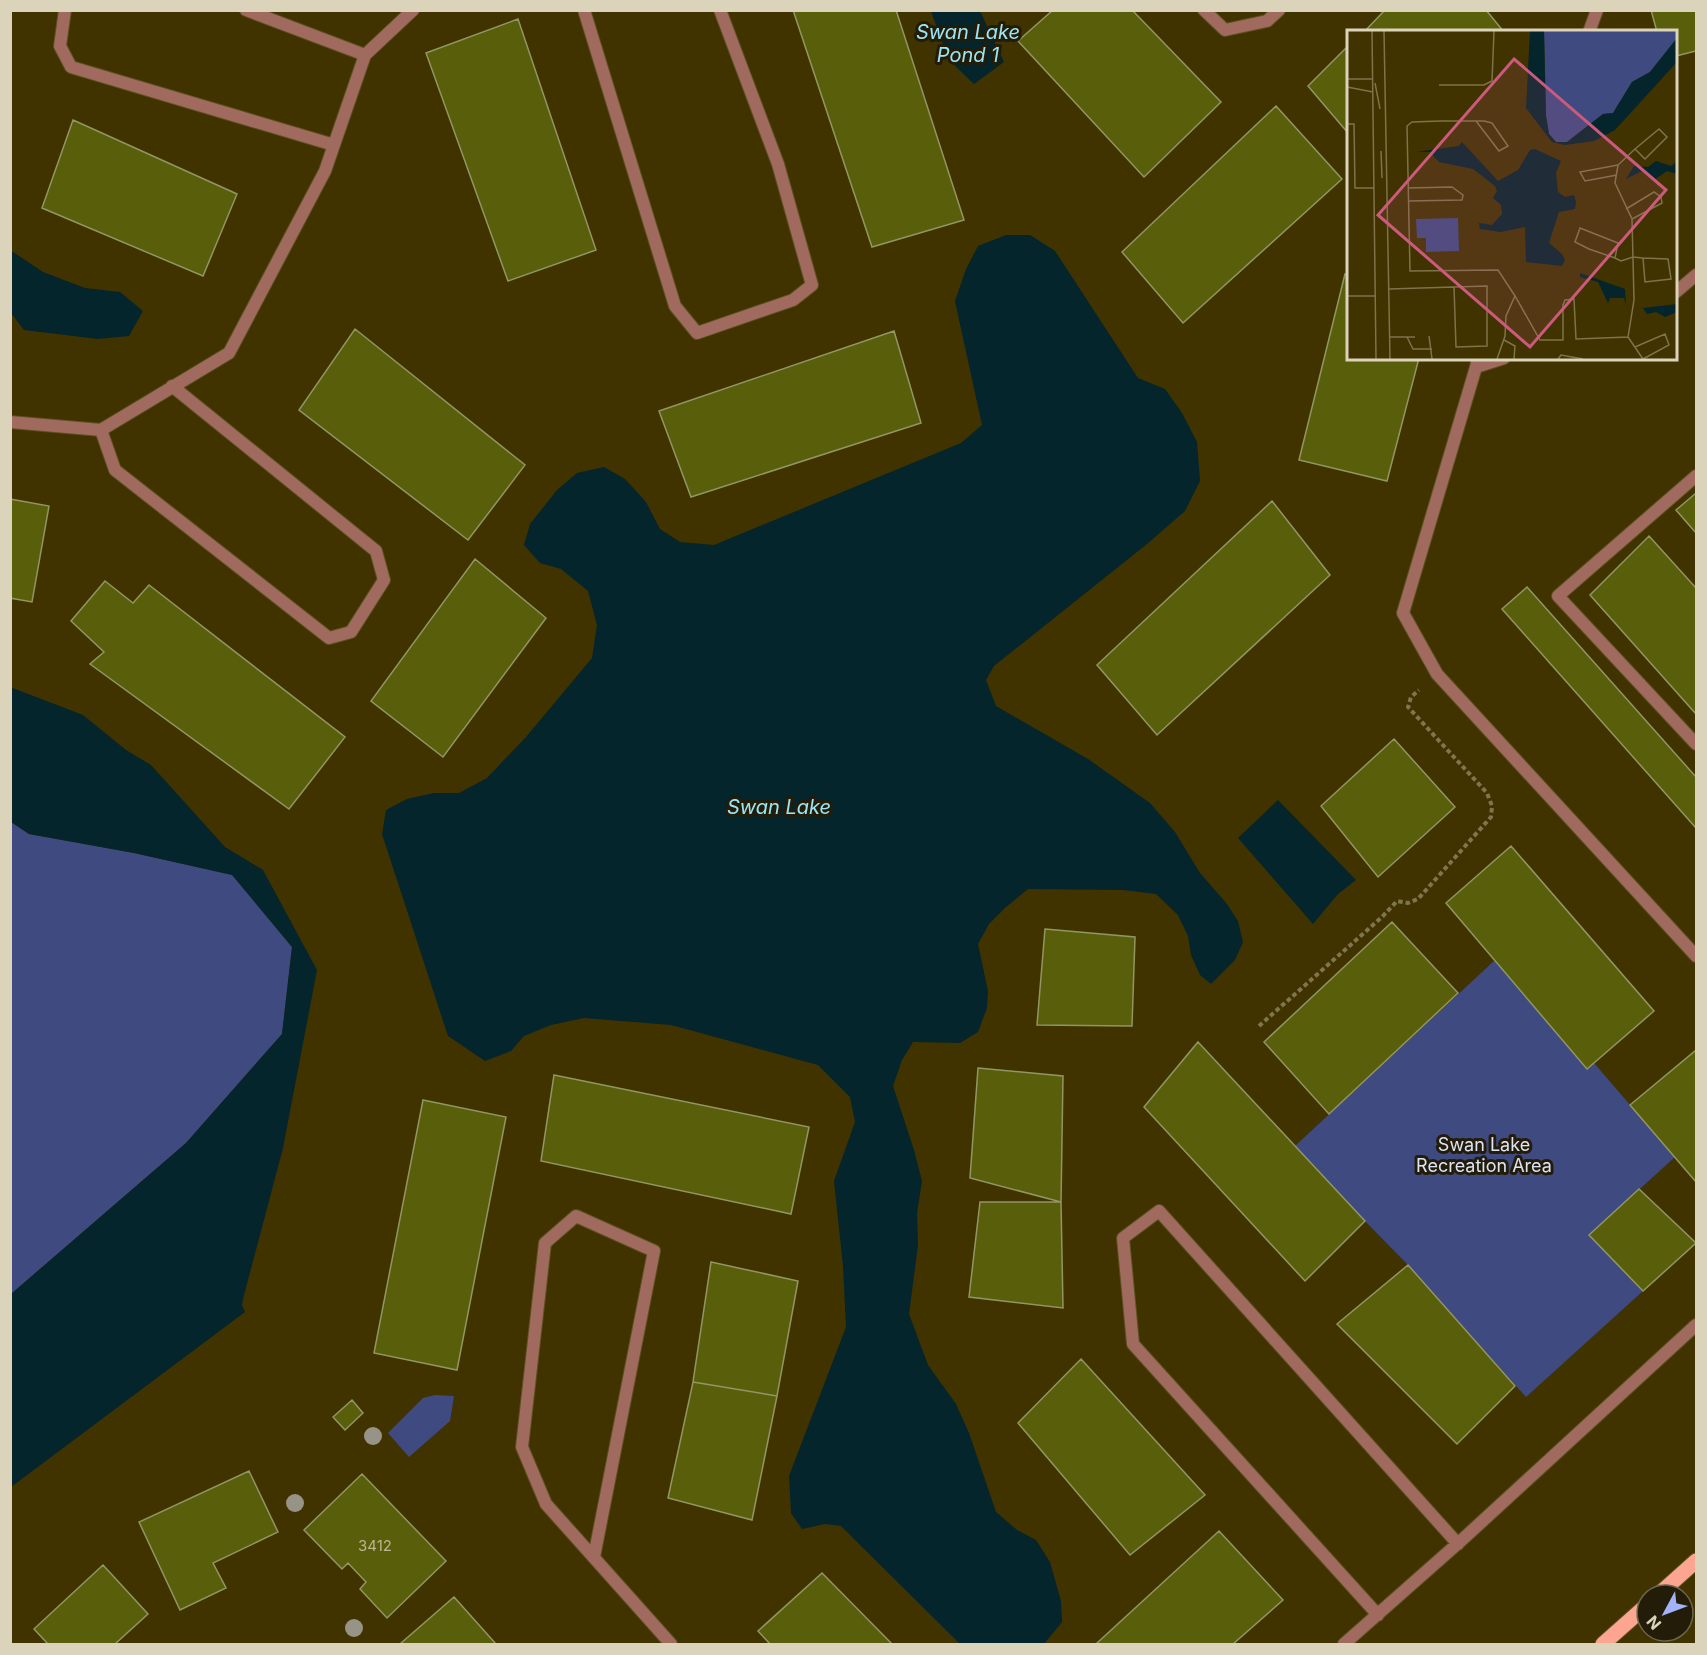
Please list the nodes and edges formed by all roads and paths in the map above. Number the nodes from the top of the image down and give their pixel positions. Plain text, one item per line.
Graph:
1 (65, 10) edge
2 (246, 10) edge
3 (413, 10) edge
4 (584, 10) edge
5 (720, 10) edge
6 (1204, 10) edge
7 (1279, 10) edge
8 (1597, 10) edge
9 (1590, 30) edge
10 (364, 55) junction
11 (334, 145) junction
12 (1696, 275) edge
13 (1677, 291) edge
14 (1493, 360) edge
15 (1477, 363) edge
16 (172, 387) junction
17 (10, 422) edge
18 (101, 430) junction
19 (1696, 476) edge
20 (1437, 674) junction
21 (1696, 744) edge
22 (1696, 956) edge
23 (1259, 1026) dead end
24 (1696, 1325) edge
25 (1458, 1544) junction
26 (594, 1557) junction
27 (1696, 1561) edge
28 (1671, 1583) edge
29 (1378, 1614) junction
30 (1635, 1616) edge
31 (671, 1644) edge
32 (1344, 1644) edge
33 (1603, 1644) edge

1 - 11 lane
2 - 10 lane
3 - 10 lane
4 - 5 lane
6 - 7 lane
8 - 9 lane
10 - 11 lane
11 - 16 lane
12 - 13 lane
14 - 15 lane
15 - 20 lane
16 - 18 lane
16 - 18 lane
17 - 18 lane
19 - 21 lane
20 - 22 lane
20 - 23 path
24 - 25 lane
25 - 29 lane
25 - 29 lane
26 - 26 lane
26 - 31 lane
27 - 28 main road
29 - 32 lane
30 - 33 main road

